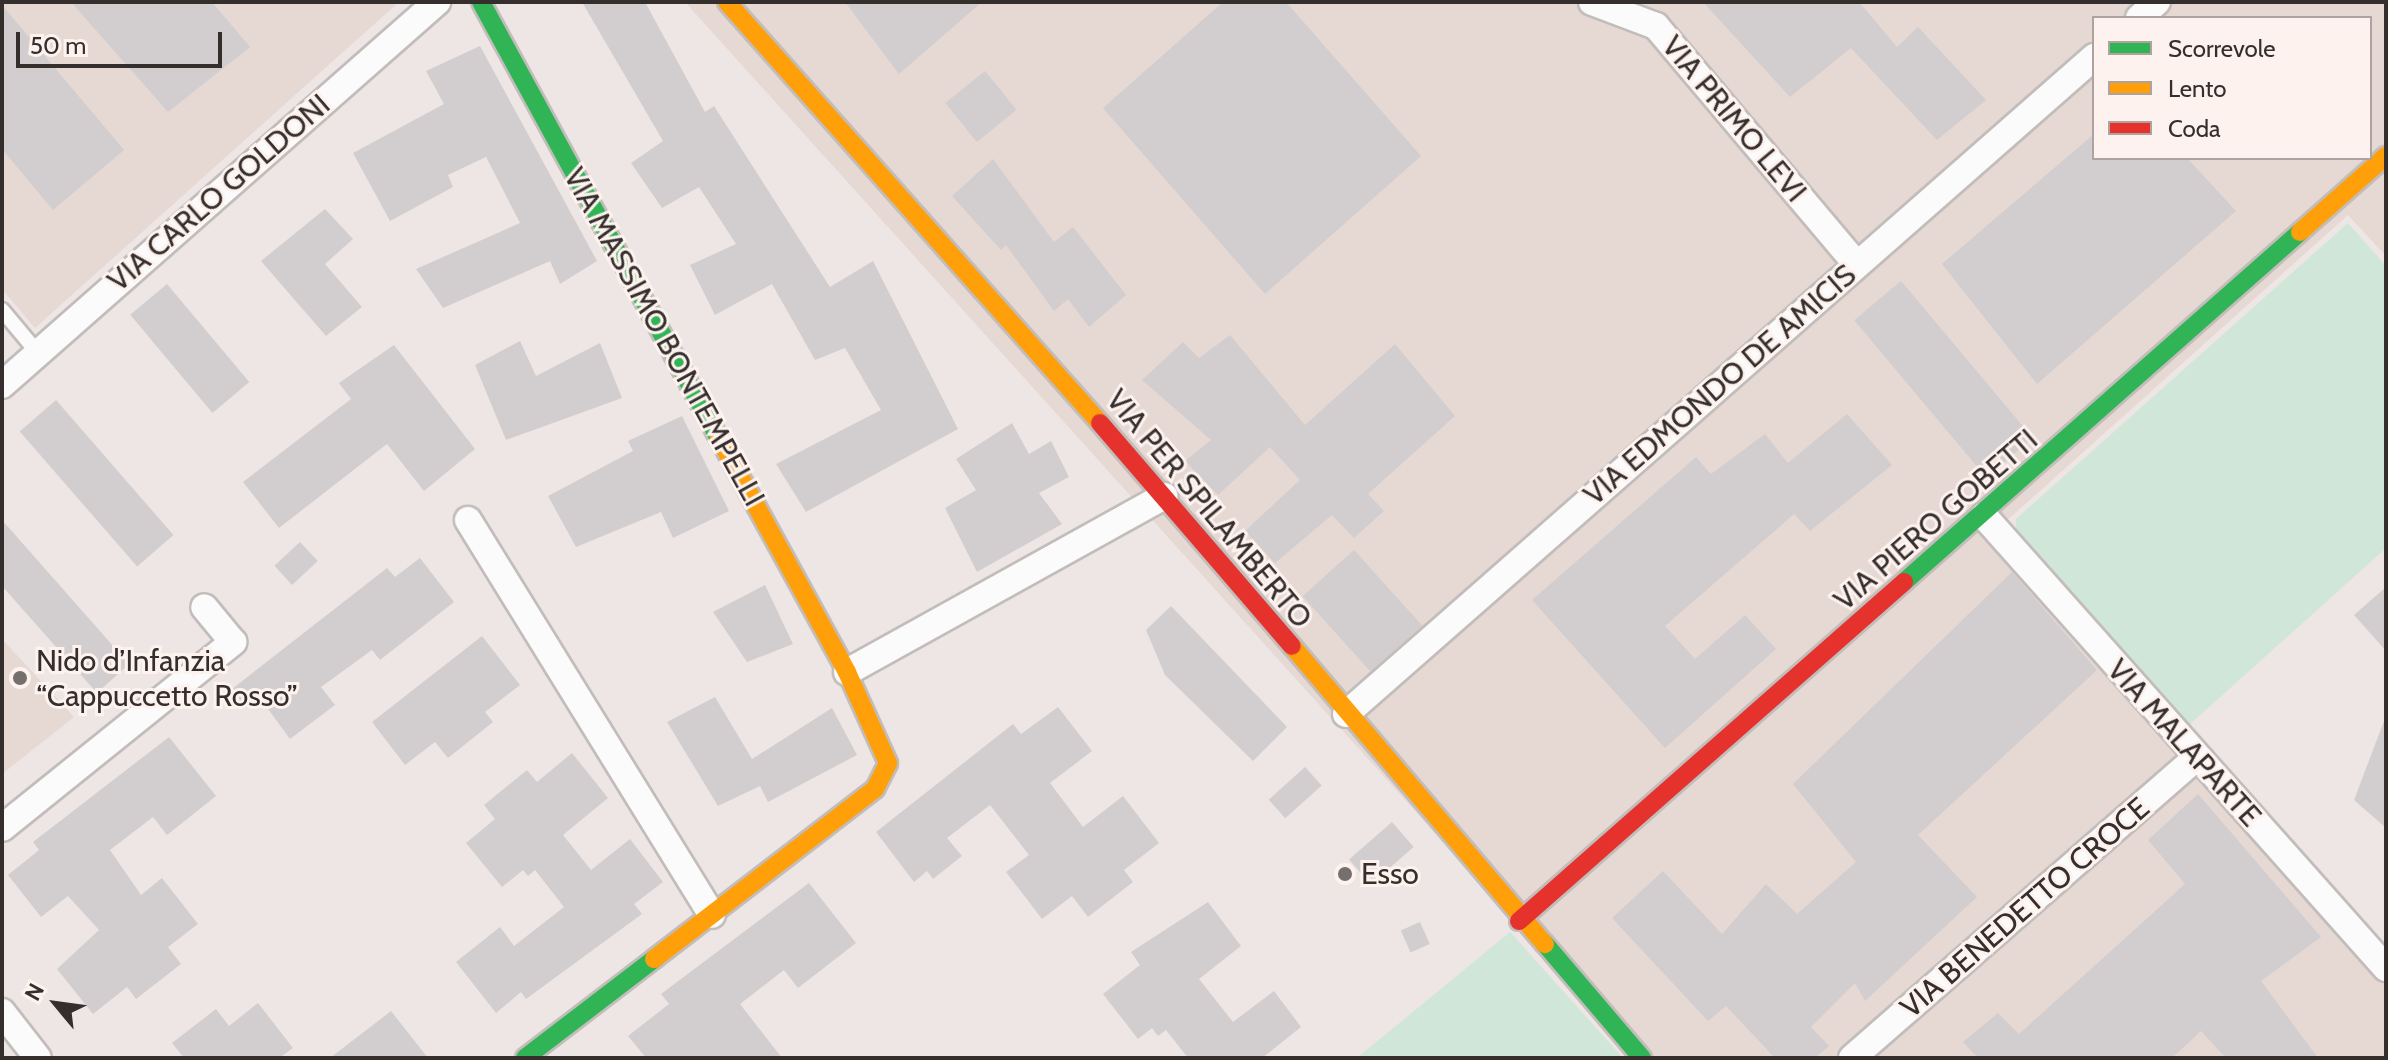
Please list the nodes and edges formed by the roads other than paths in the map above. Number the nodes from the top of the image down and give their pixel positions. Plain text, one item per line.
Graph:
1 (437, 2) edge
2 (481, 2) edge
3 (727, 2) edge
4 (1592, 2) edge
5 (2157, 2) edge
6 (2141, 16) edge
7 (2092, 59) edge
8 (2386, 156) edge
9 (1857, 265) junction
10 (2, 310) edge
11 (38, 353) junction
12 (2, 385) edge
13 (1165, 496) junction
14 (1984, 516) junction
15 (468, 520) dead end
16 (204, 607) dead end
17 (847, 672) junction
18 (1346, 714) junction
19 (2197, 757) junction
20 (2, 828) edge
21 (712, 915) junction
22 (1519, 921) junction
23 (2386, 968) edge
24 (2, 1012) edge
25 (38, 1058) edge
26 (525, 1058) edge
27 (1642, 1058) edge
28 (1852, 1058) edge

1 - 11 street, VIA CARLO GOLDONI
2 - 17 street, VIA MASSIMO BONTEMPELLI
3 - 13 street, VIA PER SPILAMBERTO
4 - 9 street, VIA PRIMO LEVI
5 - 6 street
7 - 9 street, VIA EDMONDO DE AMICIS
8 - 14 street, VIA PIERO GOBETTI
9 - 18 street, VIA EDMONDO DE AMICIS
10 - 11 lane
11 - 12 street, VIA CARLO GOLDONI
13 - 17 street
13 - 18 street, VIA PER SPILAMBERTO
14 - 19 street, VIA MALAPARTE
14 - 22 street, VIA PIERO GOBETTI
15 - 21 street
16 - 20 street
17 - 21 street, VIA MASSIMO BONTEMPELLI
18 - 22 street, VIA PER SPILAMBERTO
19 - 23 street, VIA MALAPARTE
19 - 28 street, VIA BENEDETTO CROCE
21 - 26 street, VIA MASSIMO BONTEMPELLI
22 - 27 street, VIA PER SPILAMBERTO
24 - 25 street

